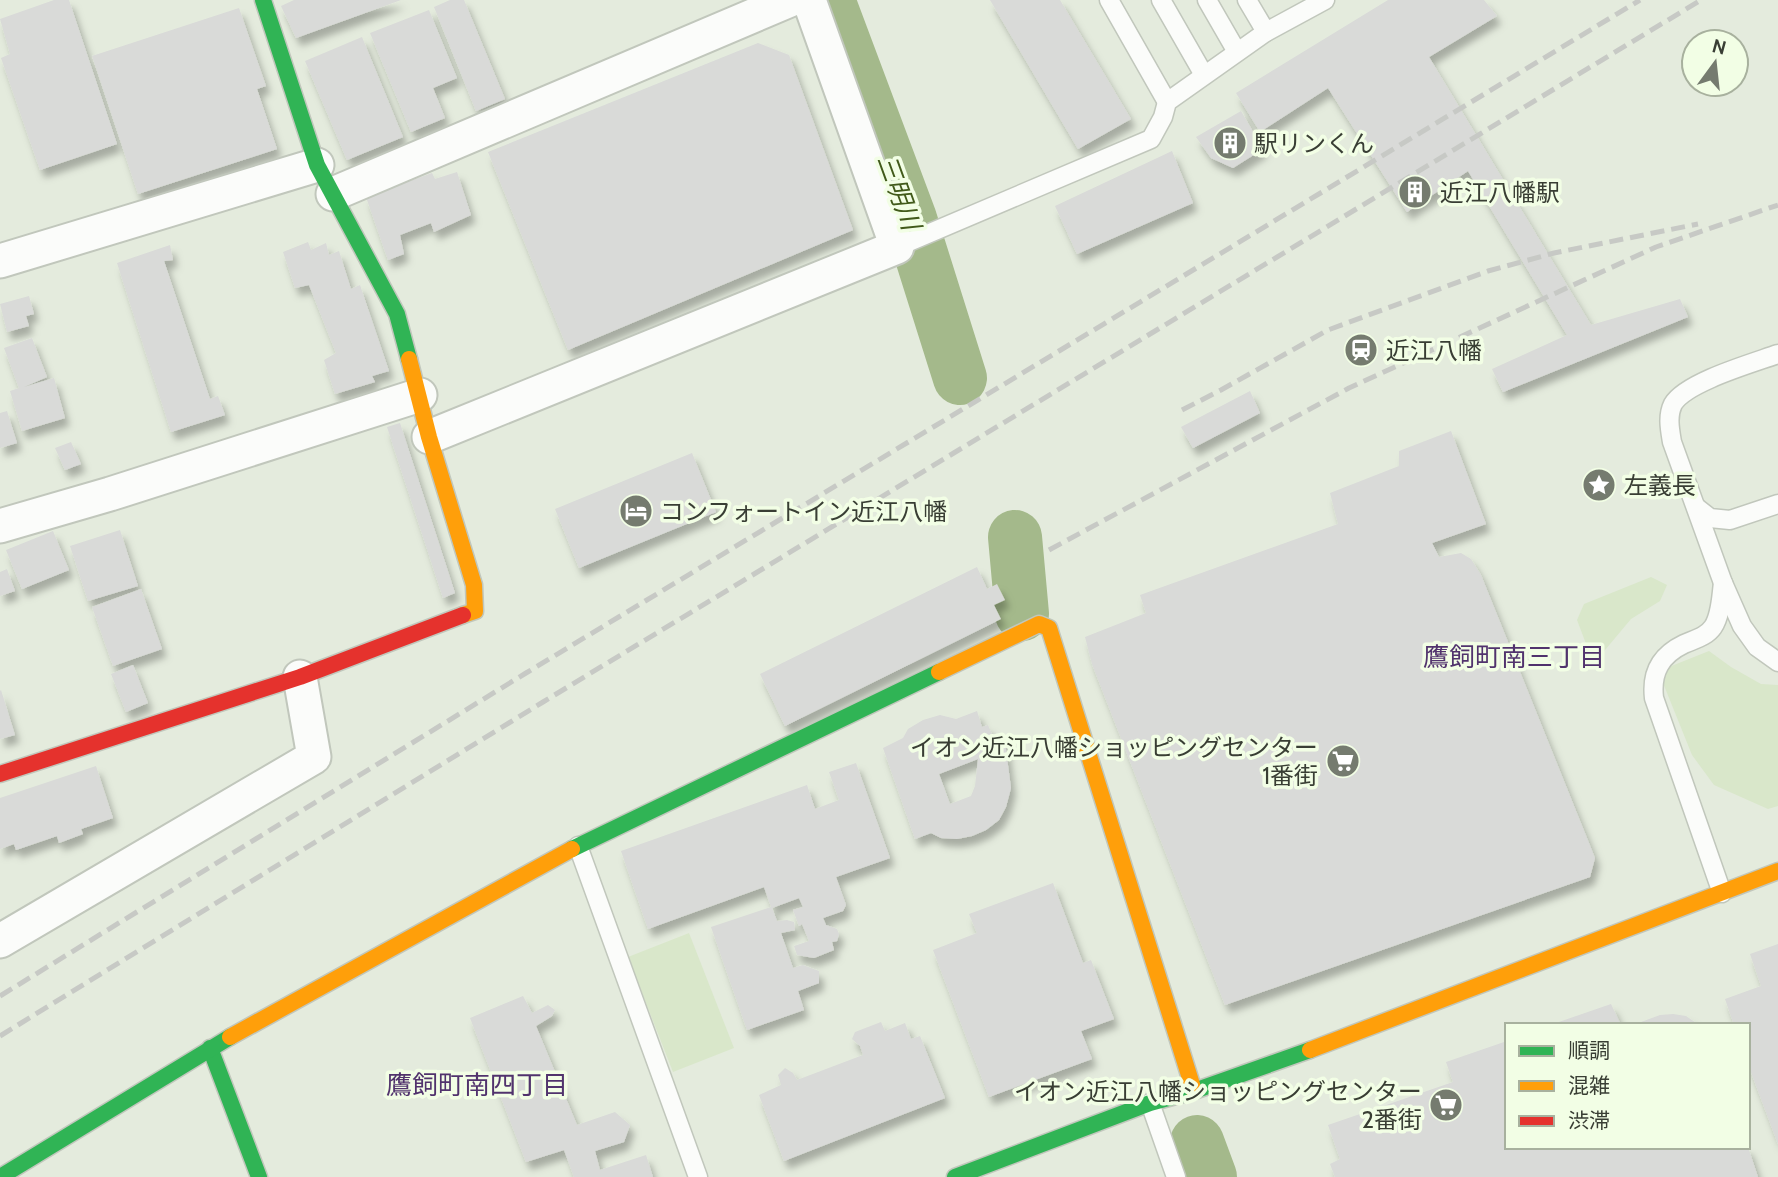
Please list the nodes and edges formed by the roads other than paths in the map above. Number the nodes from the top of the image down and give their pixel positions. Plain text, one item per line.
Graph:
1 (262, 0) edge
2 (790, 0) edge
3 (809, 0) edge
4 (1109, 0) edge
5 (1161, 0) edge
6 (1207, 0) edge
7 (1247, 0) edge
8 (1325, 0) edge
9 (1266, 32) junction
10 (1237, 52) junction
11 (1205, 75) junction
12 (1167, 102) junction
13 (317, 165) junction
14 (333, 194) junction
15 (910, 241) junction
16 (0, 261) edge
17 (1778, 354) edge
18 (419, 396) junction
19 (429, 437) junction
20 (1778, 505) edge
21 (1696, 507) junction
22 (0, 526) edge
23 (1723, 583) junction
24 (1778, 662) edge
25 (300, 677) junction
26 (0, 774) edge
27 (578, 846) junction
28 (1778, 871) edge
29 (1721, 892) junction
30 (0, 941) edge
31 (210, 1048) junction
32 (1194, 1091) junction
33 (1150, 1103) junction
34 (0, 1177) edge
35 (259, 1177) edge
36 (698, 1177) edge
37 (957, 1177) edge
38 (1176, 1177) edge

1 - 13 street
2 - 14 street
3 - 15 street
4 - 12 lane
5 - 11 lane
6 - 10 lane
7 - 9 lane
8 - 9 lane
9 - 10 lane
10 - 11 lane
11 - 12 lane
12 - 15 lane
13 - 14 street
13 - 16 street
14 - 18 street
15 - 19 street
17 - 21 lane
18 - 19 street
18 - 22 street
19 - 25 street
20 - 21 lane
21 - 23 lane
23 - 24 lane
23 - 29 lane
25 - 26 street
25 - 30 street
27 - 31 street
27 - 32 street
27 - 36 lane
28 - 29 street
29 - 32 street
31 - 34 street
31 - 35 street
32 - 33 street
33 - 37 street
33 - 38 lane

